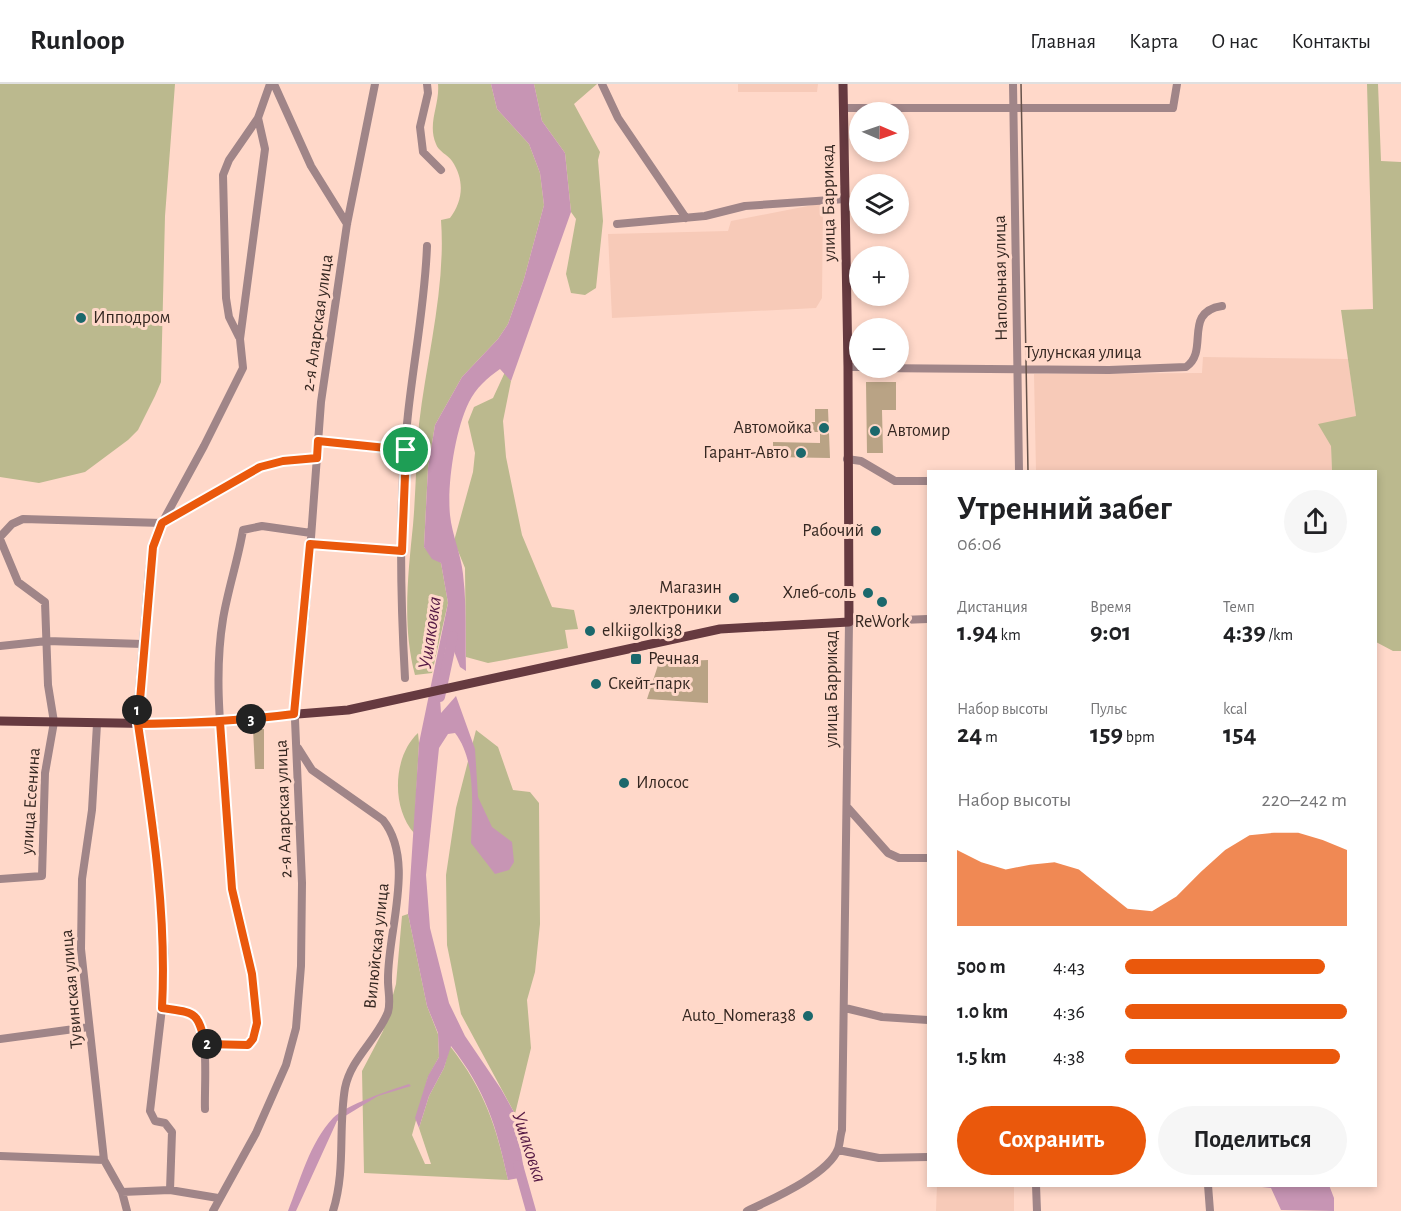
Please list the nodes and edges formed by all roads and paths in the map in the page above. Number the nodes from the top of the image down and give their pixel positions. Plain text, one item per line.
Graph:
1 (270, 84) edge
2 (274, 84) edge
3 (375, 84) edge
4 (427, 84) edge
5 (602, 84) edge
6 (843, 84) edge
7 (1013, 84) edge
8 (1177, 84) edge
9 (1014, 106) junction
10 (843, 108) junction
11 (258, 118) junction
12 (441, 170) dead end
13 (845, 200) junction
14 (686, 218) junction
15 (347, 224) junction
16 (617, 224) dead end
17 (427, 246) dead end
18 (1222, 306) dead end
19 (240, 339) junction
20 (848, 367) joint
21 (909, 368) edge
22 (1018, 369) junction
23 (318, 441) junction
24 (406, 450) junction
25 (317, 458) junction
26 (847, 459) junction
27 (1019, 470) edge
28 (927, 481) edge
29 (162, 523) junction
30 (311, 533) junction
31 (0, 538) edge
32 (310, 544) junction
33 (402, 551) junction
34 (927, 619) edge
35 (849, 622) junction
36 (46, 641) junction
37 (143, 644) junction
38 (0, 646) edge
39 (405, 678) dead end
40 (294, 714) junction
41 (0, 721) edge
42 (54, 722) junction
43 (220, 722) junction
44 (97, 724) junction
45 (138, 724) junction
46 (297, 747) junction
47 (312, 770) junction
48 (298, 776) junction
49 (848, 808) junction
50 (927, 858) edge
51 (0, 879) edge
52 (162, 1008) junction
53 (845, 1008) junction
54 (927, 1020) edge
55 (89, 1027) junction
56 (0, 1039) edge
57 (205, 1044) junction
58 (205, 1109) dead end
59 (838, 1149) junction
60 (0, 1156) edge
61 (927, 1157) edge
62 (104, 1160) junction
63 (1036, 1187) edge
64 (1208, 1187) edge
65 (170, 1190) junction
66 (122, 1192) junction
67 (218, 1198) junction
68 (128, 1211) edge
69 (213, 1211) edge
70 (333, 1211) edge
71 (747, 1211) edge
72 (1037, 1211) edge
73 (1210, 1211) edge

1 - 11 street
2 - 15 street
3 - 15 street, 2-я Аларская улица
4 - 12 street
5 - 14 street
6 - 10 main road, улица Баррикад
7 - 9 street, Напольная улица
8 - 9 street
9 - 10 street
9 - 22 street, Напольная улица
10 - 13 main road, улица Баррикад
11 - 19 street
11 - 19 street
13 - 14 street
13 - 20 main road, улица Баррикад
14 - 16 street
15 - 23 street, 2-я Аларская улица
17 - 24 street
18 - 22 street, Тулунская улица
19 - 29 street
20 - 26 main road, улица Баррикад
21 - 22 street, Тулунская улица
22 - 27 street, Напольная улица
23 - 24 street
23 - 25 street, 2-я Аларская улица
24 - 33 street
25 - 29 street
25 - 30 street, 2-я Аларская улица
26 - 28 street
26 - 35 main road, улица Баррикад
29 - 31 street
29 - 37 street
30 - 32 street, 2-я Аларская улица
30 - 43 street
31 - 36 street
32 - 33 street
32 - 40 street, 2-я Аларская улица
33 - 39 street
34 - 35 street
35 - 40 main road
35 - 49 street, улица Баррикад
36 - 37 street
36 - 38 street
36 - 42 street
37 - 45 street
40 - 43 main road
40 - 46 street, 2-я Аларская улица
41 - 42 main road
42 - 44 main road
42 - 51 street, улица Есенина
43 - 45 main road
43 - 57 street
44 - 45 main road
44 - 55 street, Тувинская улица
45 - 52 street
46 - 47 street
46 - 48 street, 2-я Аларская улица
47 - 48 street
47 - 70 street, Вилюйская улица
48 - 67 street, 2-я Аларская улица
49 - 50 street
49 - 53 street, улица Баррикад
52 - 57 street
52 - 65 street
53 - 54 street
53 - 59 street, улица Баррикад
55 - 56 street
55 - 62 street, Тувинская улица
57 - 58 street
59 - 61 street
59 - 71 street
60 - 62 street
62 - 66 street, Тувинская улица
63 - 72 street
64 - 73 street
65 - 66 street
65 - 67 street
66 - 68 street, Тувинская улица
67 - 69 street, 2-я Аларская улица

